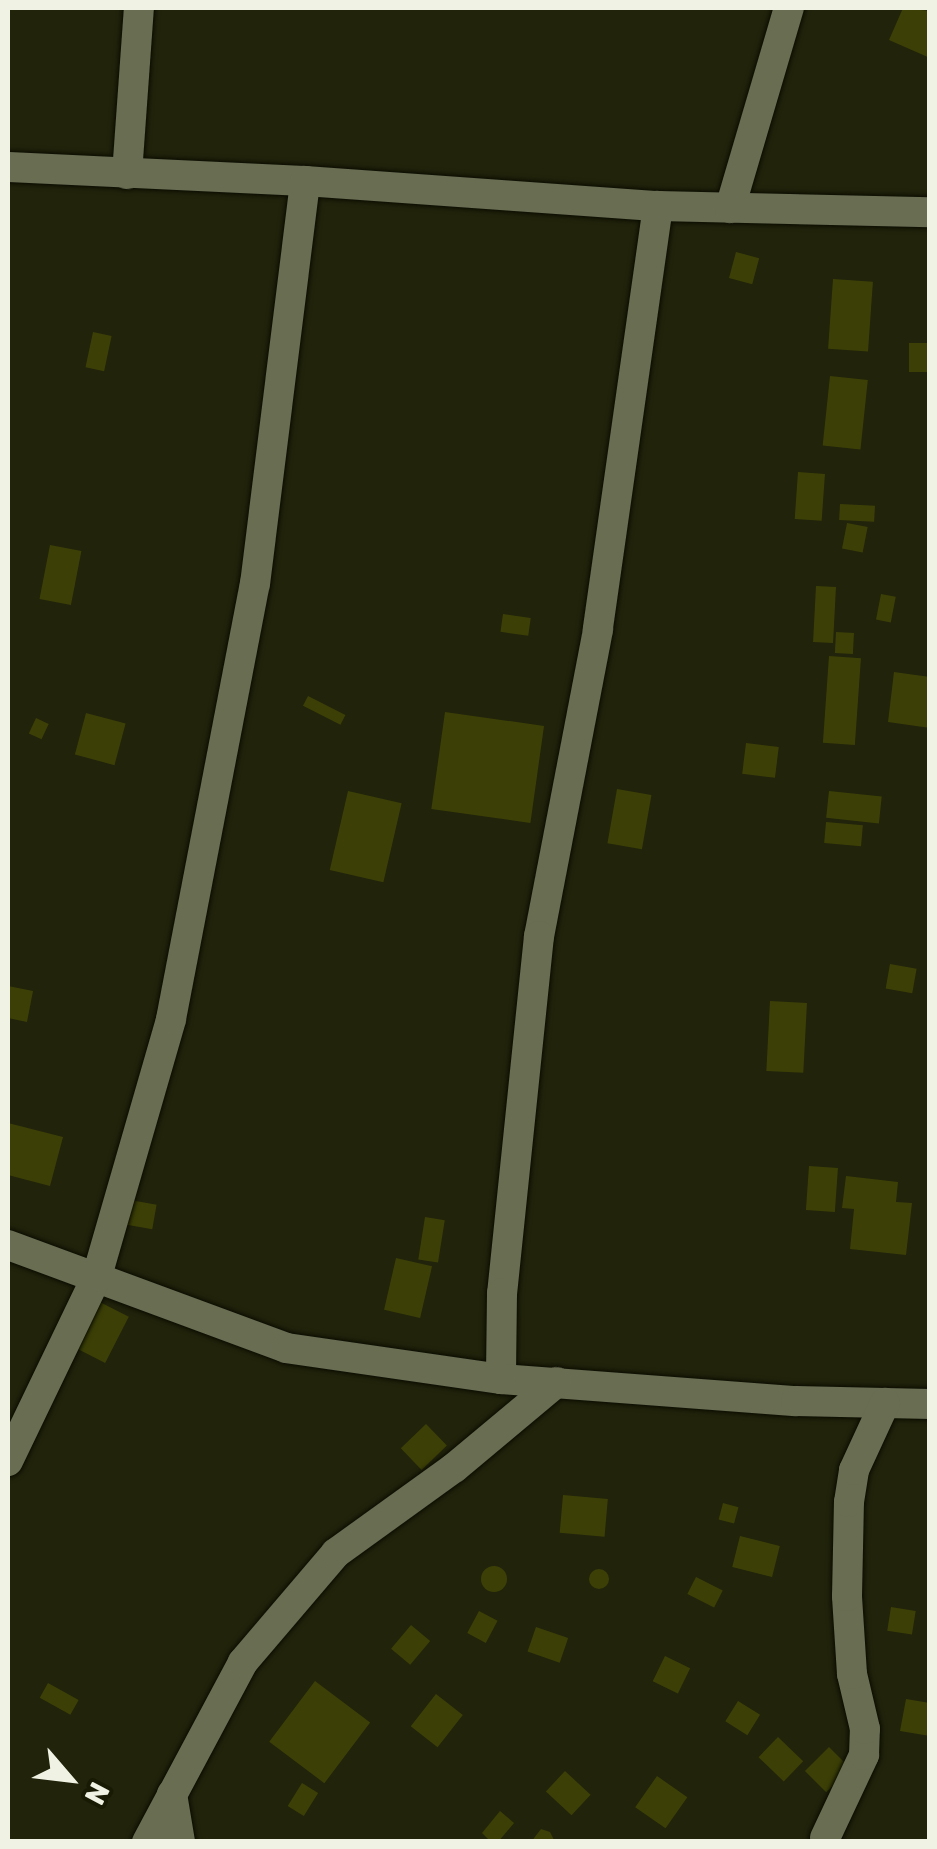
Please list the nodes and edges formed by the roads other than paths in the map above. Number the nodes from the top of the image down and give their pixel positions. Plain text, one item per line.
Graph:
1 (139, 8) edge
2 (790, 8) edge
3 (8, 167) edge
4 (126, 174) junction
5 (305, 181) junction
6 (658, 206) junction
7 (730, 208) junction
8 (930, 212) edge
9 (8, 1245) edge
10 (97, 1276) junction
11 (501, 1378) junction
12 (557, 1382) junction
13 (885, 1403) junction
14 (930, 1404) edge
15 (8, 1460) edge
16 (172, 1794) junction
17 (825, 1838) dead end
18 (147, 1842) edge
19 (180, 1842) edge

1 - 4 street
2 - 7 street
3 - 4 street
4 - 5 street
5 - 6 street
5 - 10 street
6 - 7 street
6 - 11 street
7 - 8 street
9 - 10 street
10 - 11 street
10 - 15 street
11 - 12 street
12 - 13 street
12 - 16 street
13 - 14 street
13 - 17 street
16 - 18 street
16 - 19 street

